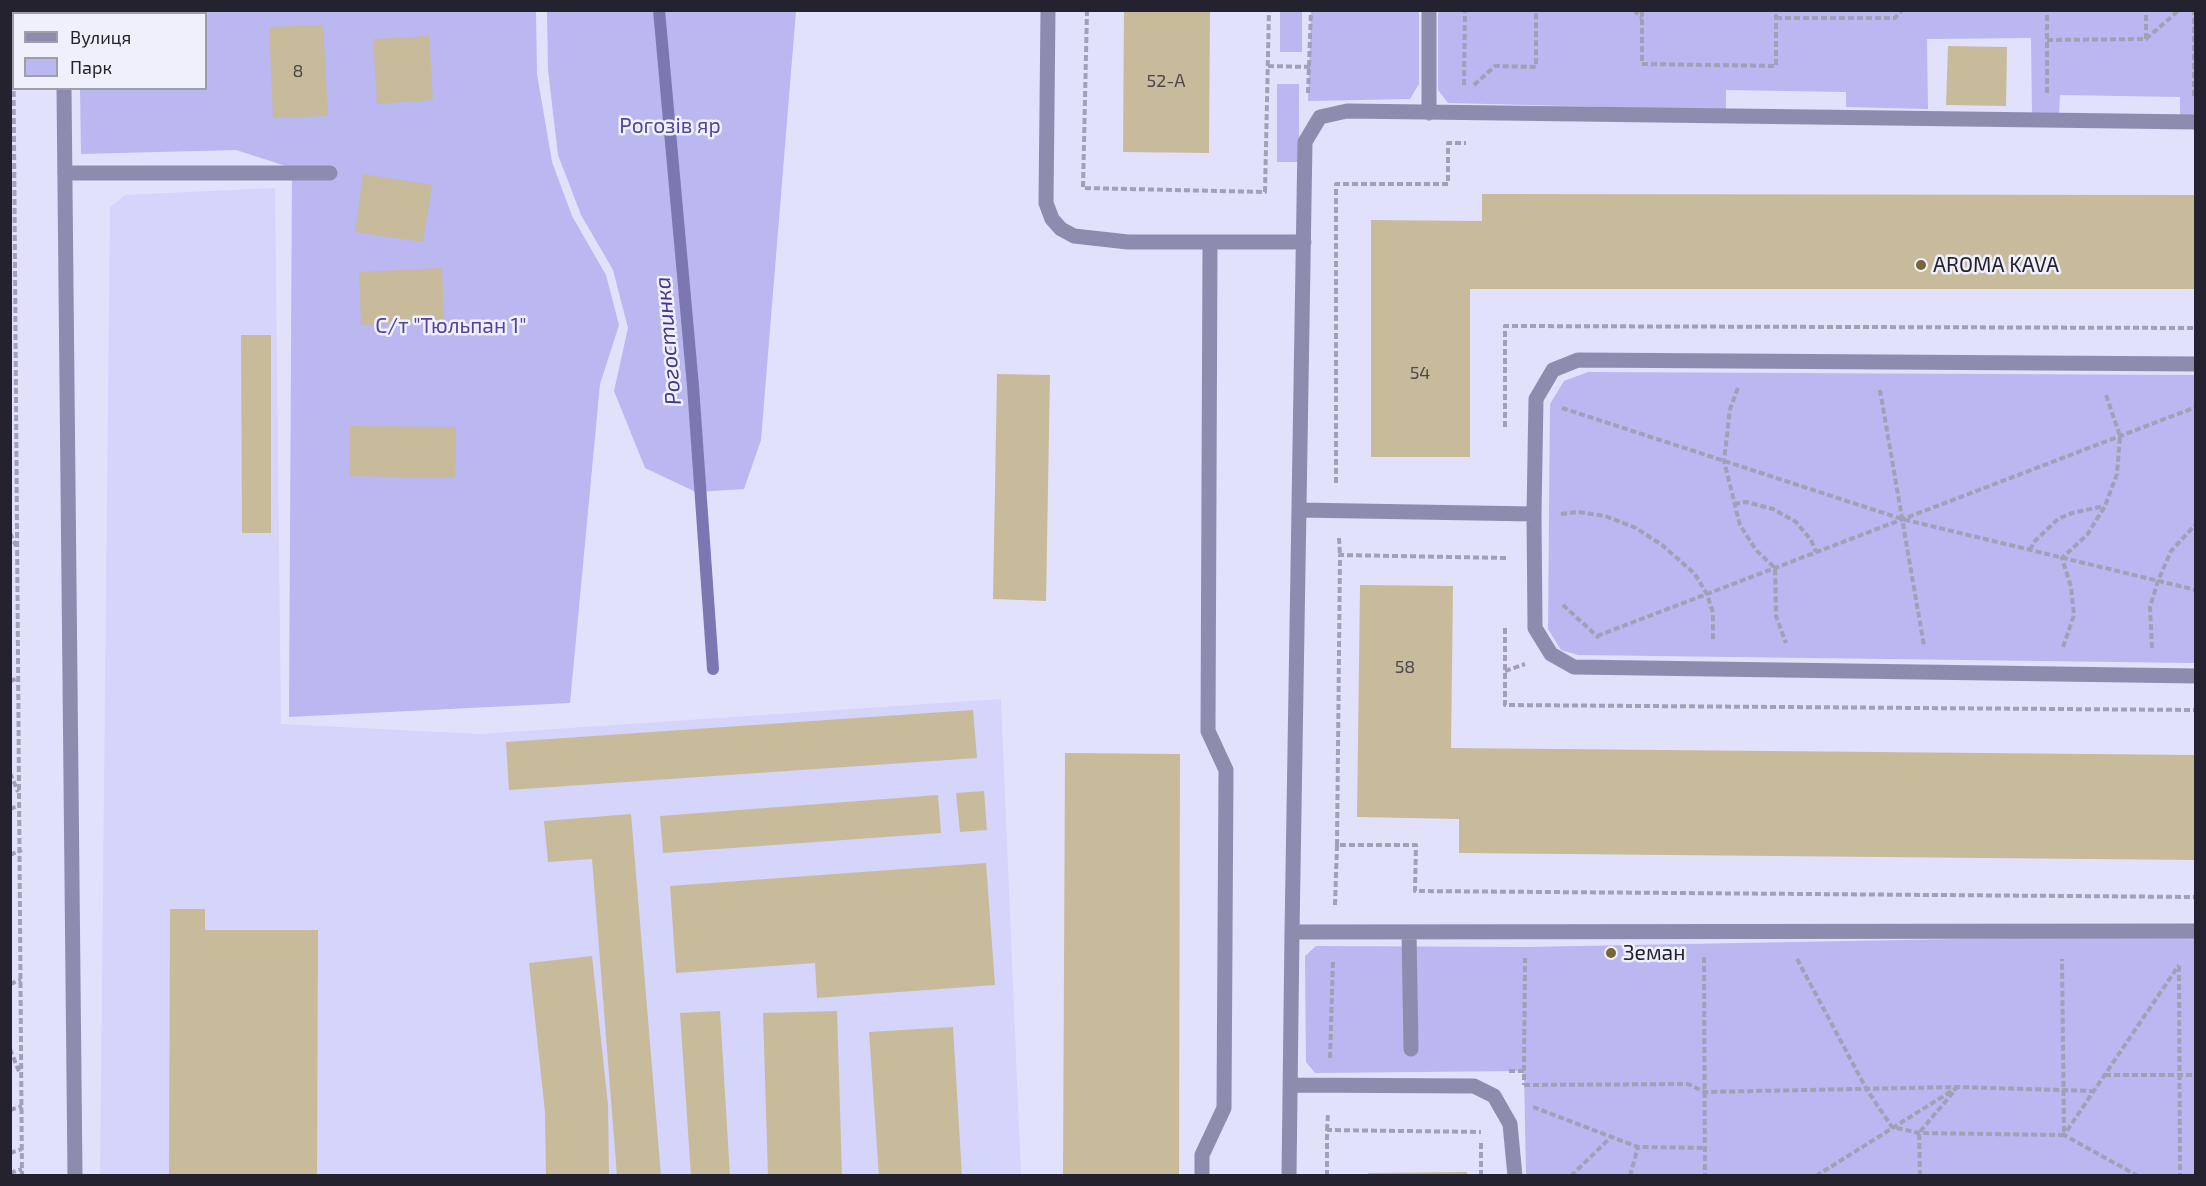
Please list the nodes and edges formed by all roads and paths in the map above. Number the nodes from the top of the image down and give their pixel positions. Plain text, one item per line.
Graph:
1 (1048, 10) edge
2 (1087, 10) edge
3 (1269, 10) edge
4 (1311, 10) edge
5 (1429, 10) edge
6 (1465, 10) edge
7 (1536, 10) edge
8 (1634, 10) edge
9 (1642, 10) edge
10 (1776, 10) edge
11 (1902, 10) edge
12 (2047, 10) edge
13 (2146, 10) edge
14 (2179, 10) edge
15 (2194, 10) edge
16 (1642, 18) junction
17 (1776, 18) junction
18 (2146, 39) junction
19 (2047, 40) junction
20 (1268, 66) junction
21 (1310, 67) junction
22 (12, 90) edge
23 (64, 90) edge
24 (1429, 113) junction
25 (1464, 113) junction
26 (2047, 121) junction
27 (2195, 122) edge
28 (1305, 142) junction
29 (1464, 143) junction
30 (1476, 143) dead end
31 (12, 154) edge
32 (65, 173) junction
33 (330, 173) dead end
34 (1304, 242) junction
35 (1209, 243) junction
36 (2196, 328) edge
37 (1875, 363) junction
38 (2196, 364) edge
39 (1740, 382) dead end
40 (2100, 384) dead end
41 (2196, 407) edge
42 (1561, 408) dead end
43 (1505, 429) dead end
44 (2120, 436) junction
45 (1724, 461) junction
46 (1347, 486) dead end
47 (1734, 504) junction
48 (2105, 506) junction
49 (1299, 510) junction
50 (1534, 514) junction
51 (1559, 514) dead end
52 (1902, 519) junction
53 (2196, 524) edge
54 (10, 532) edge
55 (17, 549) junction
56 (2030, 550) junction
57 (1816, 552) junction
58 (2062, 558) junction
59 (1506, 568) dead end
60 (1775, 568) junction
61 (2158, 581) junction
62 (2196, 590) edge
63 (1707, 594) junction
64 (1557, 599) dead end
65 (1505, 625) dead end
66 (1597, 636) junction
67 (1604, 642) dead end
68 (1711, 648) dead end
69 (1795, 650) dead end
70 (2058, 653) dead end
71 (1551, 654) junction
72 (2154, 655) dead end
73 (1504, 671) junction
74 (1929, 673) junction
75 (2196, 676) edge
76 (19, 678) junction
77 (10, 681) edge
78 (2196, 710) edge
79 (10, 773) edge
80 (19, 795) junction
81 (20, 805) junction
82 (10, 809) edge
83 (1337, 845) junction
84 (22, 850) junction
85 (10, 855) edge
86 (2178, 897) junction
87 (2196, 897) edge
88 (2062, 931) junction
89 (2178, 931) junction
90 (2196, 931) edge
91 (1292, 932) junction
92 (1334, 932) junction
93 (1409, 932) junction
94 (1704, 932) junction
95 (1783, 932) junction
96 (1525, 947) dead end
97 (2179, 965) junction
98 (21, 980) junction
99 (10, 984) edge
100 (10, 1049) edge
101 (1411, 1049) dead end
102 (1524, 1071) dead end
103 (2104, 1075) junction
104 (2179, 1075) junction
105 (2196, 1075) edge
106 (22, 1078) junction
107 (1290, 1085) junction
108 (1329, 1085) junction
109 (1524, 1085) dead end
110 (1958, 1087) junction
111 (1868, 1090) junction
112 (2064, 1091) junction
113 (2093, 1091) junction
114 (1705, 1092) junction
115 (1525, 1104) dead end
116 (22, 1106) junction
117 (10, 1110) edge
118 (1892, 1127) junction
119 (1327, 1130) junction
120 (1919, 1133) junction
121 (2064, 1135) junction
122 (1611, 1137) junction
123 (1638, 1147) junction
124 (1705, 1148) junction
125 (22, 1149) junction
126 (10, 1153) edge
127 (22, 1170) junction
128 (10, 1173) edge
129 (22, 1176) edge
130 (75, 1176) edge
131 (1202, 1176) edge
132 (1289, 1176) edge
133 (1327, 1176) edge
134 (1481, 1176) edge
135 (1515, 1176) edge
136 (1571, 1176) edge
137 (1630, 1176) edge
138 (1705, 1176) edge
139 (1816, 1176) edge
140 (1920, 1176) edge
141 (2138, 1176) edge
142 (2180, 1176) edge

1 - 35 street
2 - 20 path
3 - 20 path
4 - 21 path
5 - 24 street
6 - 7 path
8 - 16 path
9 - 16 path
10 - 17 path
11 - 17 path
12 - 19 path
13 - 18 path
14 - 18 path
15 - 27 path
16 - 17 path
18 - 19 path
19 - 26 path
20 - 21 path
21 - 28 path
22 - 31 path
23 - 32 street
24 - 25 street
24 - 28 street
25 - 26 street
25 - 29 path
26 - 27 street
28 - 34 street
29 - 30 path
29 - 46 path
31 - 55 path
32 - 33 street
32 - 130 street
34 - 35 street
34 - 49 street
35 - 131 street
36 - 43 path
37 - 38 street
37 - 50 street
37 - 52 path
39 - 45 path
40 - 44 path
41 - 44 path
42 - 45 path
44 - 48 path
44 - 52 path
45 - 47 path
45 - 52 path
47 - 57 path
47 - 60 path
48 - 56 path
48 - 58 path
49 - 50 street
49 - 91 street
50 - 71 street
51 - 63 path
52 - 56 path
52 - 57 path
52 - 74 path
53 - 61 path
54 - 55 path
55 - 76 path
56 - 58 path
57 - 60 path
58 - 61 path
58 - 70 path
59 - 83 path
60 - 63 path
60 - 69 path
61 - 62 path
61 - 72 path
63 - 66 path
63 - 68 path
64 - 66 path
65 - 73 path
66 - 67 path
66 - 71 path
71 - 73 path
71 - 74 street
73 - 78 path
74 - 75 street
76 - 77 path
76 - 80 path
79 - 80 path
80 - 81 path
81 - 82 path
81 - 84 path
83 - 86 path
83 - 92 path
84 - 85 path
84 - 98 path
86 - 87 path
86 - 89 path
88 - 89 street
88 - 95 street
88 - 112 path
89 - 90 street
89 - 97 path
91 - 92 street
91 - 107 street
92 - 93 street
92 - 108 path
93 - 94 street
93 - 101 street
94 - 95 street
94 - 114 path
95 - 111 path
96 - 102 path
97 - 103 path
97 - 104 path
98 - 99 path
98 - 106 path
100 - 106 path
103 - 104 path
103 - 113 path
104 - 105 path
104 - 142 path
106 - 116 path
107 - 108 street
107 - 132 street
108 - 119 path
108 - 135 street
109 - 114 path
110 - 111 path
110 - 112 path
110 - 118 path
110 - 120 path
111 - 114 path
111 - 118 path
112 - 113 path
112 - 121 path
113 - 121 path
114 - 124 path
115 - 122 path
116 - 117 path
116 - 125 path
118 - 120 path
118 - 139 path
119 - 133 path
119 - 134 path
120 - 121 path
120 - 140 path
121 - 141 path
122 - 123 path
122 - 136 path
123 - 124 path
123 - 137 path
124 - 138 path
125 - 126 path
125 - 127 path
127 - 128 path
127 - 129 path

